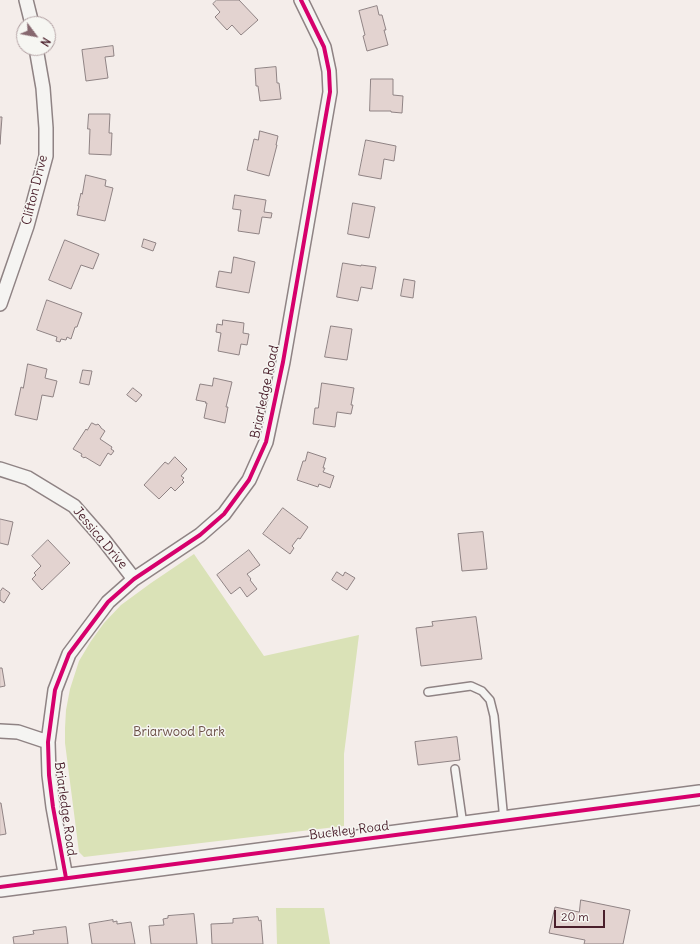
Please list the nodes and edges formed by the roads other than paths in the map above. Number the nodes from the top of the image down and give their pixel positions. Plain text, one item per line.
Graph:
1 (26, 0) edge
2 (301, 0) edge
3 (30, 16) edge
4 (37, 56) edge
5 (0, 304) edge
6 (0, 470) edge
7 (134, 579) junction
8 (428, 692) dead end
9 (0, 731) edge
10 (48, 742) junction
11 (455, 769) dead end
12 (700, 795) edge
13 (504, 821) junction
14 (464, 826) junction
15 (66, 878) junction
16 (0, 887) edge

1 - 3 street
2 - 7 street, Briarledge Road
4 - 5 street, Clifton Drive
6 - 7 street, Jessica Drive
7 - 10 street, Briarledge Road
8 - 13 lane
9 - 10 street
10 - 15 street, Briarledge Road
11 - 14 lane
12 - 13 street, Buckley Road
13 - 14 street, Buckley Road
14 - 15 street, Buckley Road
15 - 16 street, Buckley Road

